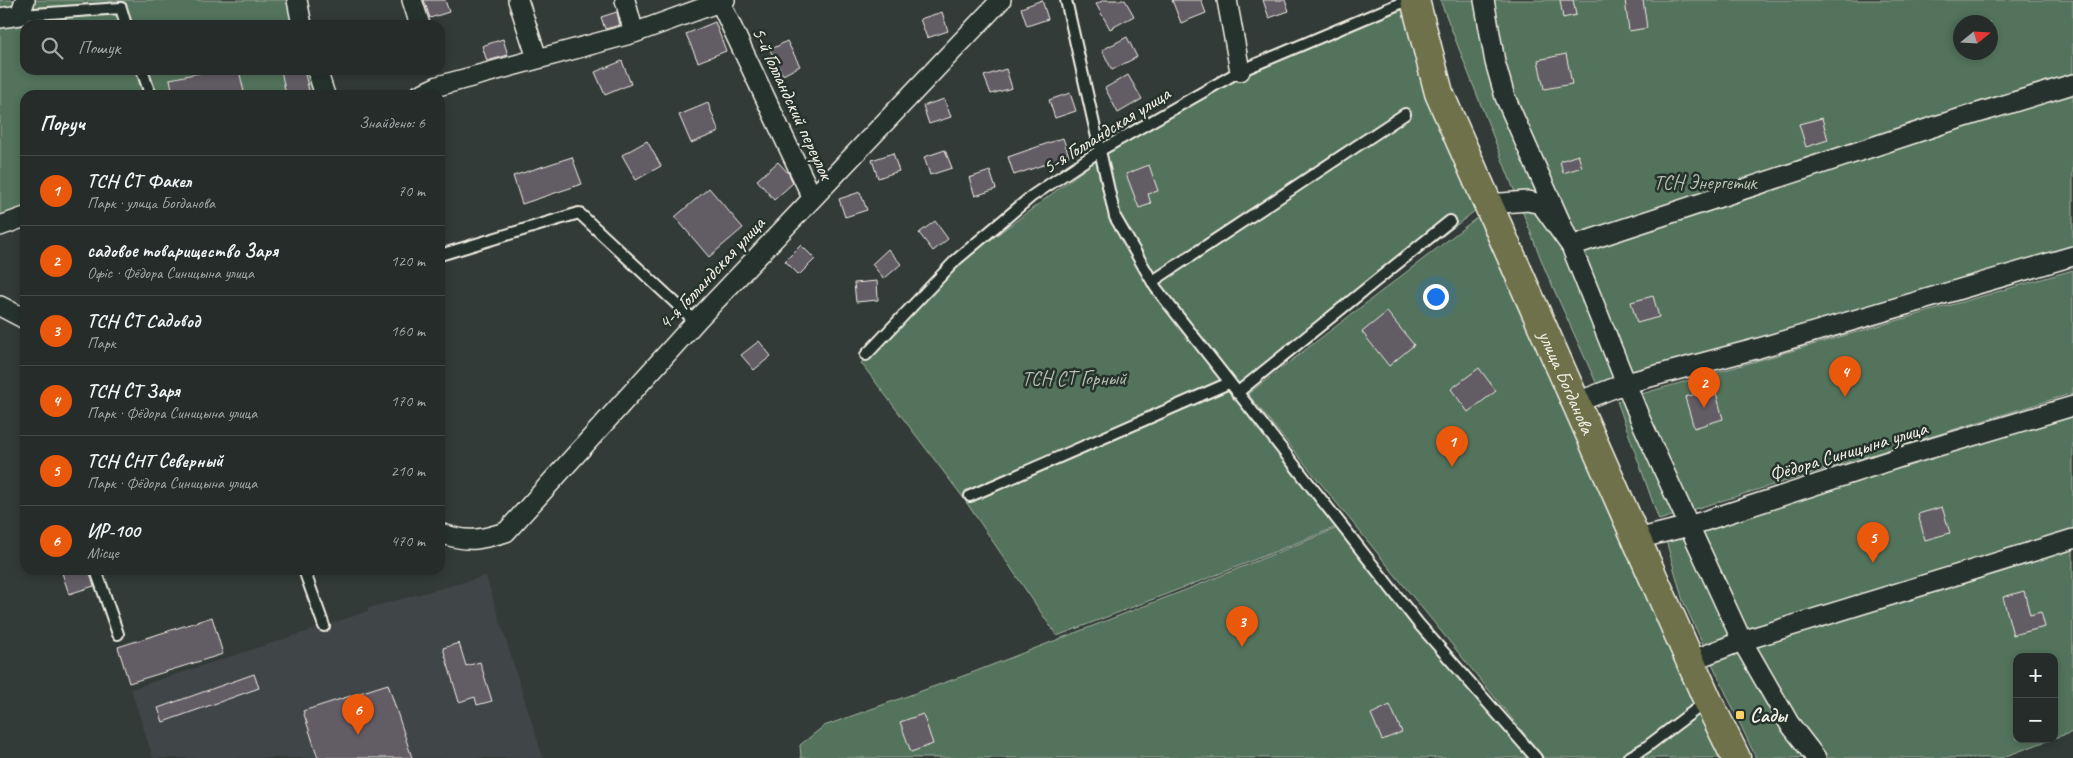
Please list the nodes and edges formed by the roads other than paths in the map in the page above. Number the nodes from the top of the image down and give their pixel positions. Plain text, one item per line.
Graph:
1 (297, 0) edge
2 (412, 0) edge
3 (518, 0) edge
4 (624, 0) edge
5 (1001, 0) edge
6 (1066, 0) edge
7 (1227, 0) edge
8 (1408, 0) edge
9 (1415, 0) edge
10 (1484, 0) edge
11 (722, 1) edge
12 (22, 8) edge
13 (0, 18) edge
14 (124, 20) edge
15 (301, 20) edge
16 (418, 20) edge
17 (634, 33) junction
18 (537, 58) junction
19 (1240, 71) junction
20 (144, 75) edge
21 (319, 75) edge
22 (436, 78) edge
23 (2073, 84) edge
24 (149, 90) edge
25 (323, 90) edge
26 (424, 90) edge
27 (1405, 114) dead end
28 (1101, 150) junction
29 (812, 197) junction
30 (1488, 204) junction
31 (1450, 221) dead end
32 (1571, 246) junction
33 (445, 253) edge
34 (2073, 256) edge
35 (1153, 281) junction
36 (0, 306) edge
37 (20, 317) edge
38 (696, 322) junction
39 (866, 355) dead end
40 (1229, 383) junction
41 (1627, 383) junction
42 (1237, 393) junction
43 (1577, 402) junction
44 (2073, 406) edge
45 (970, 496) dead end
46 (1689, 526) junction
47 (445, 535) edge
48 (1637, 539) junction
49 (2073, 539) edge
50 (98, 575) edge
51 (306, 575) edge
52 (324, 626) dead end
53 (118, 634) dead end
54 (1742, 641) junction
55 (1690, 661) junction
56 (1708, 701) junction
57 (1536, 758) edge
58 (1628, 758) edge
59 (1736, 758) edge
60 (1816, 758) edge

1 - 15 street
2 - 16 street
3 - 18 street
4 - 17 street
5 - 29 street, 4-я Голландская улица
6 - 28 lane
7 - 19 street
8 - 19 lane, 5-я Голландская улица
9 - 30 main road, улица Богданова
10 - 32 street
11 - 17 street
11 - 29 street, 5-й Голландский переулок
12 - 13 street
12 - 14 lane
17 - 18 street
18 - 22 street
19 - 28 lane, 5-я Голландская улица
20 - 24 lane
21 - 25 street
22 - 26 street
23 - 32 street
27 - 35 lane
28 - 35 lane
28 - 39 lane, 5-я Голландская улица
29 - 38 street, 4-я Голландская улица
30 - 32 street
30 - 43 main road, улица Богданова
31 - 42 lane
32 - 41 street
33 - 38 lane
34 - 41 street
35 - 40 lane
36 - 37 street
38 - 47 street, 4-я Голландская улица
40 - 42 lane
40 - 45 lane
41 - 43 street
41 - 46 street
42 - 57 lane
43 - 48 main road, улица Богданова
44 - 46 street, Фёдора Синицына улица
46 - 48 street, Фёдора Синицына улица
46 - 54 street
48 - 55 main road, улица Богданова
49 - 54 street
50 - 53 lane
51 - 52 lane
54 - 55 street
54 - 60 street
55 - 56 main road, улица Богданова
56 - 58 lane
56 - 59 main road, улица Богданова

